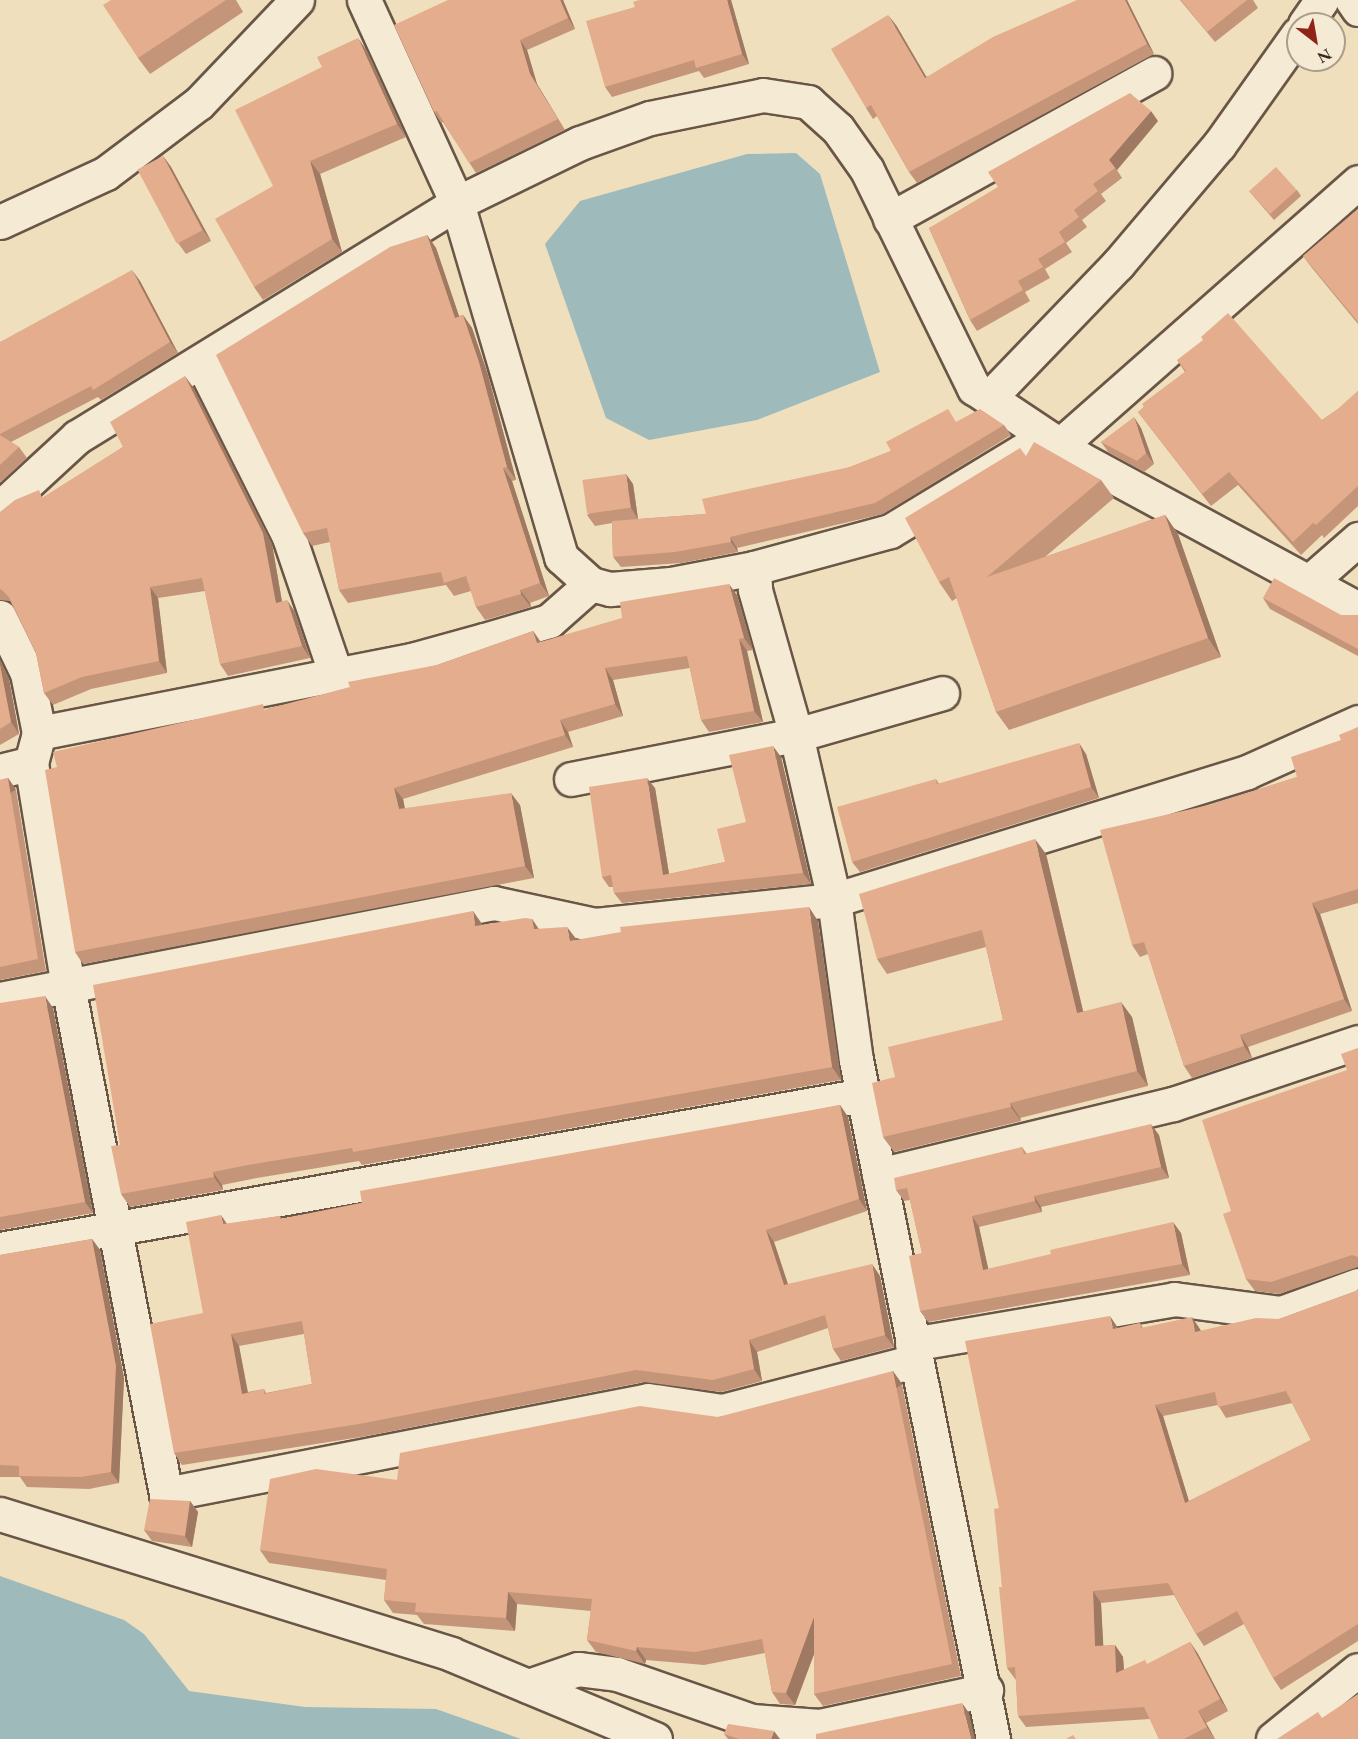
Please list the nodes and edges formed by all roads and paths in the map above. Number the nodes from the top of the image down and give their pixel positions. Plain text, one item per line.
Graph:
1 (297, 0) edge
2 (364, 0) edge
3 (1352, 0) edge
4 (1358, 9) edge
5 (1286, 51) edge
6 (1154, 73) dead end
7 (1358, 182) edge
8 (457, 203) junction
9 (890, 219) junction
10 (0, 222) edge
11 (202, 363) junction
12 (989, 398) junction
13 (1052, 442) junction
14 (0, 508) edge
15 (1358, 539) edge
16 (754, 568) junction
17 (591, 584) junction
18 (1308, 584) junction
19 (1358, 609) edge
20 (0, 617) edge
21 (335, 672) junction
22 (942, 693) dead end
23 (1358, 722) edge
24 (796, 735) junction
25 (23, 756) edge
26 (571, 779) dead end
27 (834, 900) junction
28 (68, 986) junction
29 (0, 999) edge
30 (1358, 1042) edge
31 (864, 1095) junction
32 (879, 1175) junction
33 (112, 1229) junction
34 (0, 1249) edge
35 (1358, 1285) edge
36 (914, 1352) junction
37 (0, 1514) edge
38 (1358, 1670) edge
39 (528, 1686) junction
40 (986, 1690) junction
41 (655, 1739) edge
42 (993, 1739) edge
43 (1273, 1739) edge

1 - 10 street
2 - 8 street
3 - 4 street
5 - 12 street
6 - 9 street
7 - 13 street
8 - 9 street
8 - 11 street
8 - 17 street
9 - 12 street
11 - 14 street
11 - 21 street
12 - 13 street
13 - 16 street
13 - 18 street
15 - 18 street
16 - 17 street
16 - 24 street
17 - 21 street
18 - 19 street
20 - 25 street
21 - 25 street
22 - 24 street
23 - 27 street
24 - 26 street
24 - 27 street
25 - 28 street
27 - 28 street
27 - 31 street
28 - 29 street
28 - 33 street
30 - 32 street
31 - 32 street
31 - 33 street
32 - 36 street
33 - 34 street
33 - 36 street
35 - 36 street
36 - 40 street
37 - 39 street
38 - 43 street
39 - 40 street
39 - 41 street
40 - 42 street

